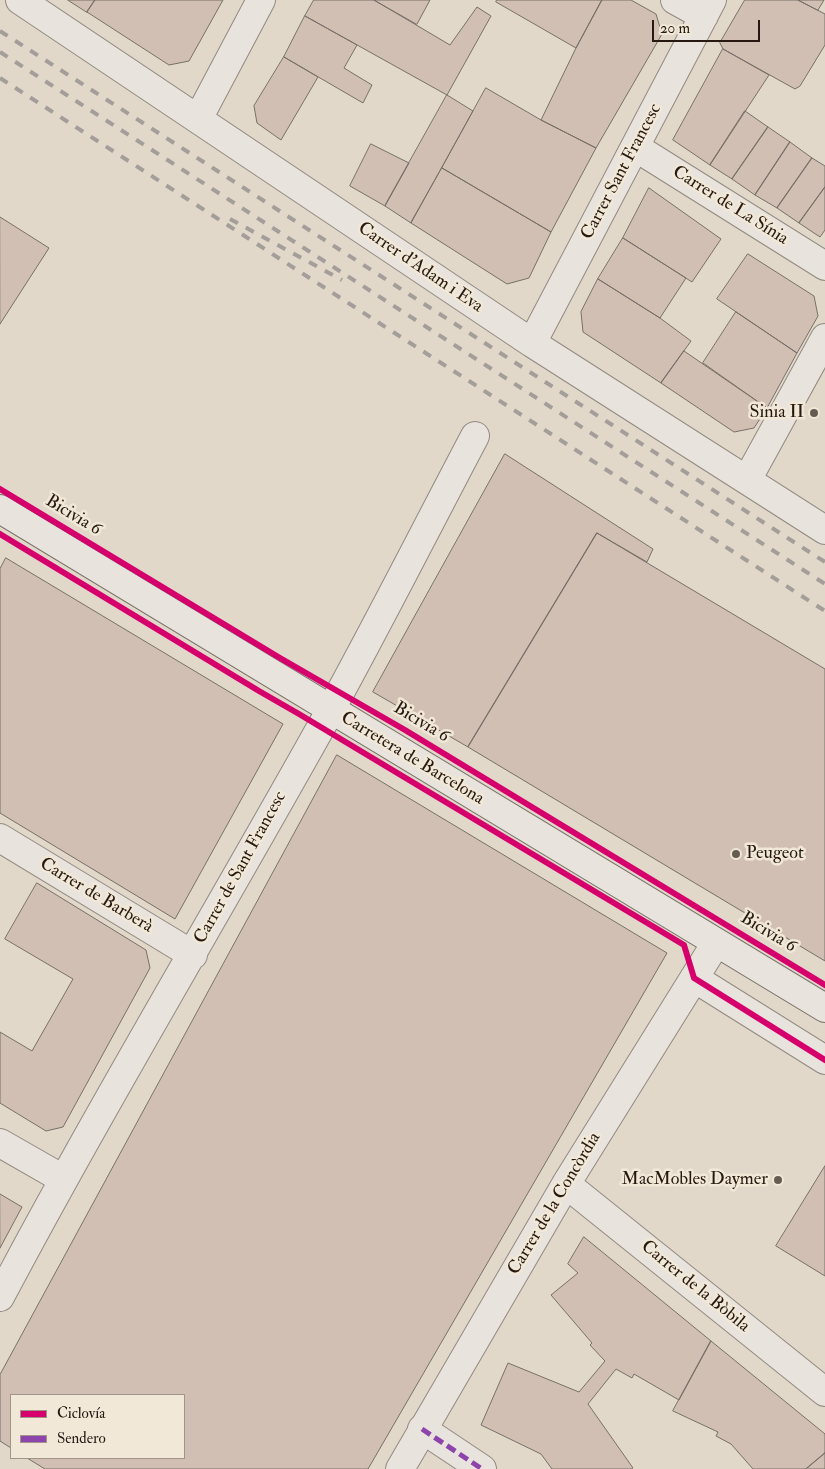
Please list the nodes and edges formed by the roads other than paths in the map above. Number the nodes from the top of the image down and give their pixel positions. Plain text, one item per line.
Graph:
1 (20, 0) edge
2 (261, 0) edge
3 (675, 0) edge
4 (708, 8) edge
5 (198, 119) junction
6 (635, 147) junction
7 (825, 266) edge
8 (825, 338) edge
9 (532, 343) junction
10 (475, 436) dead end
11 (747, 480) junction
12 (0, 509) edge
13 (825, 530) edge
14 (330, 709) junction
15 (0, 838) edge
16 (716, 942) junction
17 (192, 955) junction
18 (694, 978) junction
19 (825, 1008) edge
20 (825, 1060) edge
21 (0, 1143) edge
22 (63, 1179) junction
23 (566, 1184) junction
24 (0, 1297) edge
25 (825, 1392) edge
26 (422, 1429) junction
27 (400, 1469) edge
28 (482, 1469) edge

1 - 5 street, Carrer d'Adam i Eva
2 - 5 street
3 - 4 street
4 - 6 street, Carrer Sant Francesc
5 - 9 street, Carrer d'Adam i Eva
6 - 7 street, Carrer de La Sínia
6 - 9 street, Carrer Sant Francesc
8 - 11 street
9 - 11 street, Carrer d'Adam i Eva
10 - 14 street, Carrer de Sant Francesc
11 - 13 street, Carrer d'Adam i Eva
12 - 14 street, Carretera de Barcelona
14 - 16 street, Carretera de Barcelona
14 - 17 street, Carrer de Sant Francesc
15 - 17 street, Carrer de Barberà
16 - 18 street, Carrer de la Concòrdia
16 - 19 street, Carretera de Barcelona
17 - 22 street, Carrer de Sant Francesc
18 - 20 street
18 - 23 street, Carrer de la Concòrdia
21 - 22 street
22 - 24 street, Carrer de Sant Francesc
23 - 25 street, Carrer de la Bòbila
23 - 26 street, Carrer de la Concòrdia
26 - 27 street, Carrer de la Concòrdia
26 - 28 street

